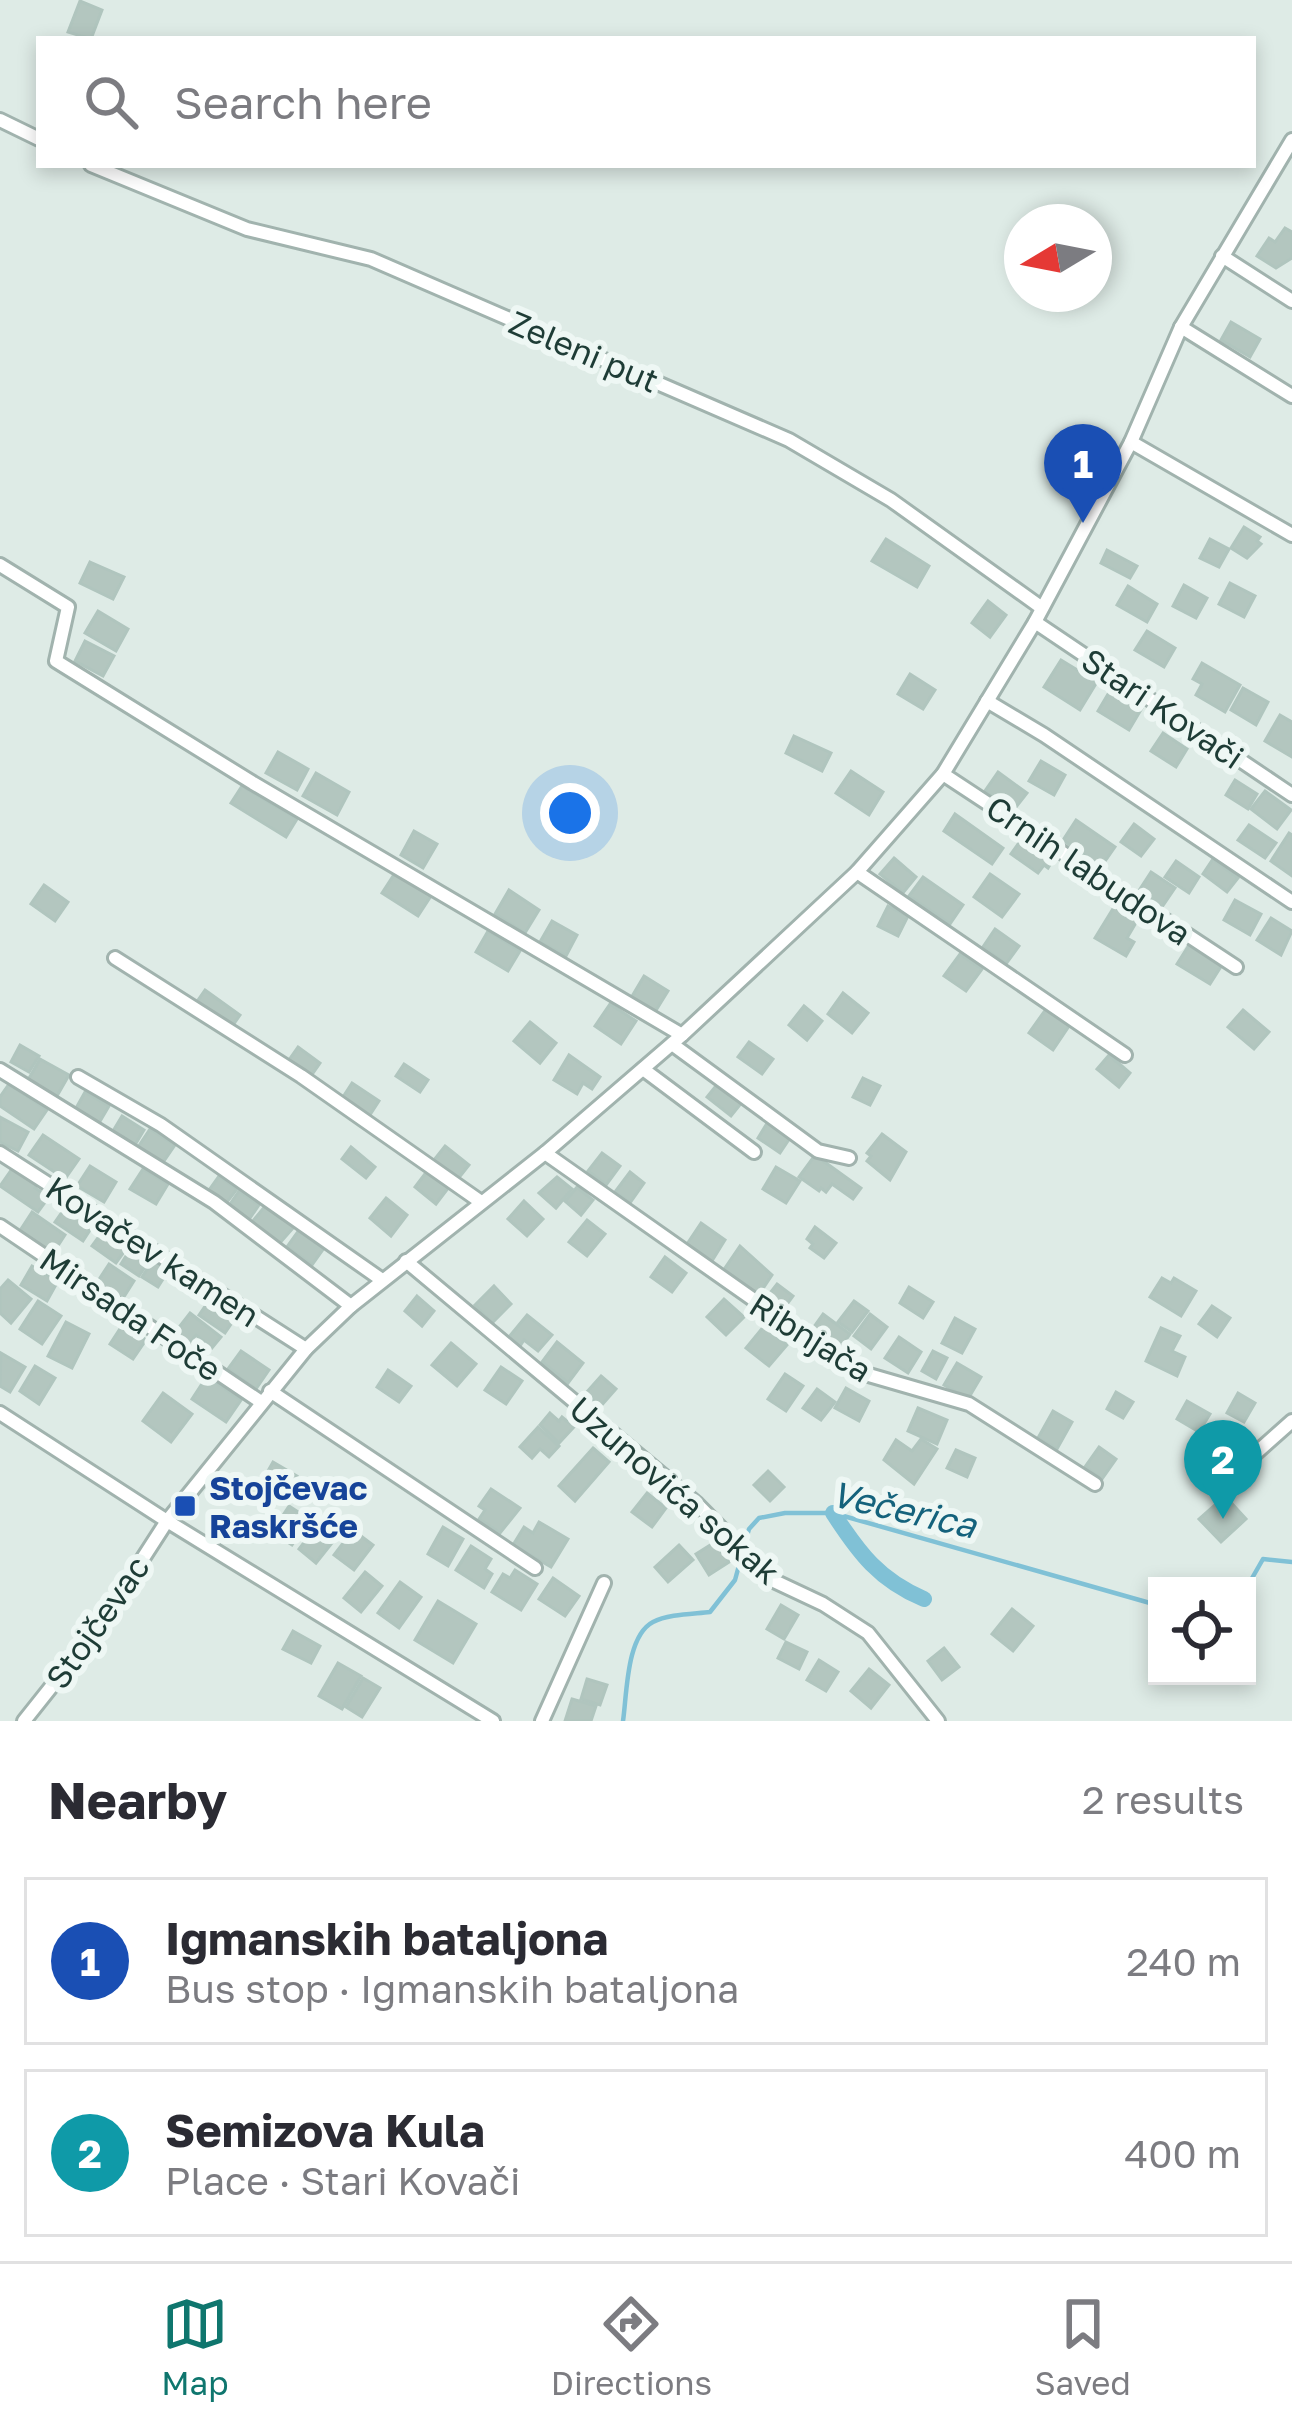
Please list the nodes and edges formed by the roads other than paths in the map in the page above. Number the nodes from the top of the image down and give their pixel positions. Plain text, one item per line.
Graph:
1 (0, 120) edge
2 (36, 138) edge
3 (1292, 140) edge
4 (98, 168) edge
5 (1222, 256) junction
6 (1292, 301) edge
7 (1180, 327) junction
8 (1292, 396) edge
9 (1131, 442) junction
10 (1292, 535) edge
11 (0, 565) edge
12 (1042, 608) junction
13 (1035, 622) junction
14 (987, 701) junction
15 (943, 773) junction
16 (1292, 795) edge
17 (857, 872) junction
18 (1292, 902) edge
19 (115, 958) dead end
20 (1236, 967) dead end
21 (677, 1040) junction
22 (1125, 1055) dead end
23 (643, 1069) junction
24 (0, 1070) edge
25 (78, 1077) dead end
26 (754, 1152) dead end
27 (0, 1153) edge
28 (545, 1153) junction
29 (849, 1159) dead end
30 (482, 1202) junction
31 (0, 1226) edge
32 (406, 1261) junction
33 (382, 1280) junction
34 (351, 1306) junction
35 (306, 1349) junction
36 (266, 1397) junction
37 (0, 1413) edge
38 (1292, 1421) edge
39 (1238, 1469) dead end
40 (1095, 1484) dead end
41 (167, 1521) junction
42 (535, 1568) dead end
43 (604, 1583) dead end
44 (32, 1718) edge
45 (494, 1721) edge
46 (542, 1721) edge
47 (938, 1721) edge

1 - 2 street
3 - 5 street, Stojčevac
4 - 12 street, Zeleni put
5 - 6 street
5 - 7 street, Stojčevac
7 - 8 street
7 - 9 street, Stojčevac
9 - 10 street
9 - 12 street, Stojčevac
11 - 21 street
12 - 13 street, Stojčevac
13 - 14 street, Stojčevac
13 - 16 street, Stari Kovači
14 - 15 street, Stojčevac
14 - 18 street
15 - 17 street, Stojčevac
15 - 20 street, Crnih labudova
17 - 21 street, Stojčevac
17 - 22 street
19 - 30 street
21 - 23 street, Stojčevac
21 - 29 street
23 - 26 street
23 - 28 street, Stojčevac
24 - 34 street
25 - 33 street
27 - 35 street, Kovačev kamen
28 - 30 street, Stojčevac
28 - 40 street, Ribnjača
30 - 32 street, Stojčevac
31 - 36 street, Mirsada Foče
32 - 33 street, Stojčevac
32 - 47 street, Uzunovića sokak
33 - 34 street, Stojčevac
34 - 35 street, Stojčevac
35 - 36 street, Stojčevac
36 - 41 street, Stojčevac
36 - 42 street, Mirsada Foče
37 - 41 street
38 - 39 street
41 - 44 street, Stojčevac
41 - 45 street
43 - 46 street

